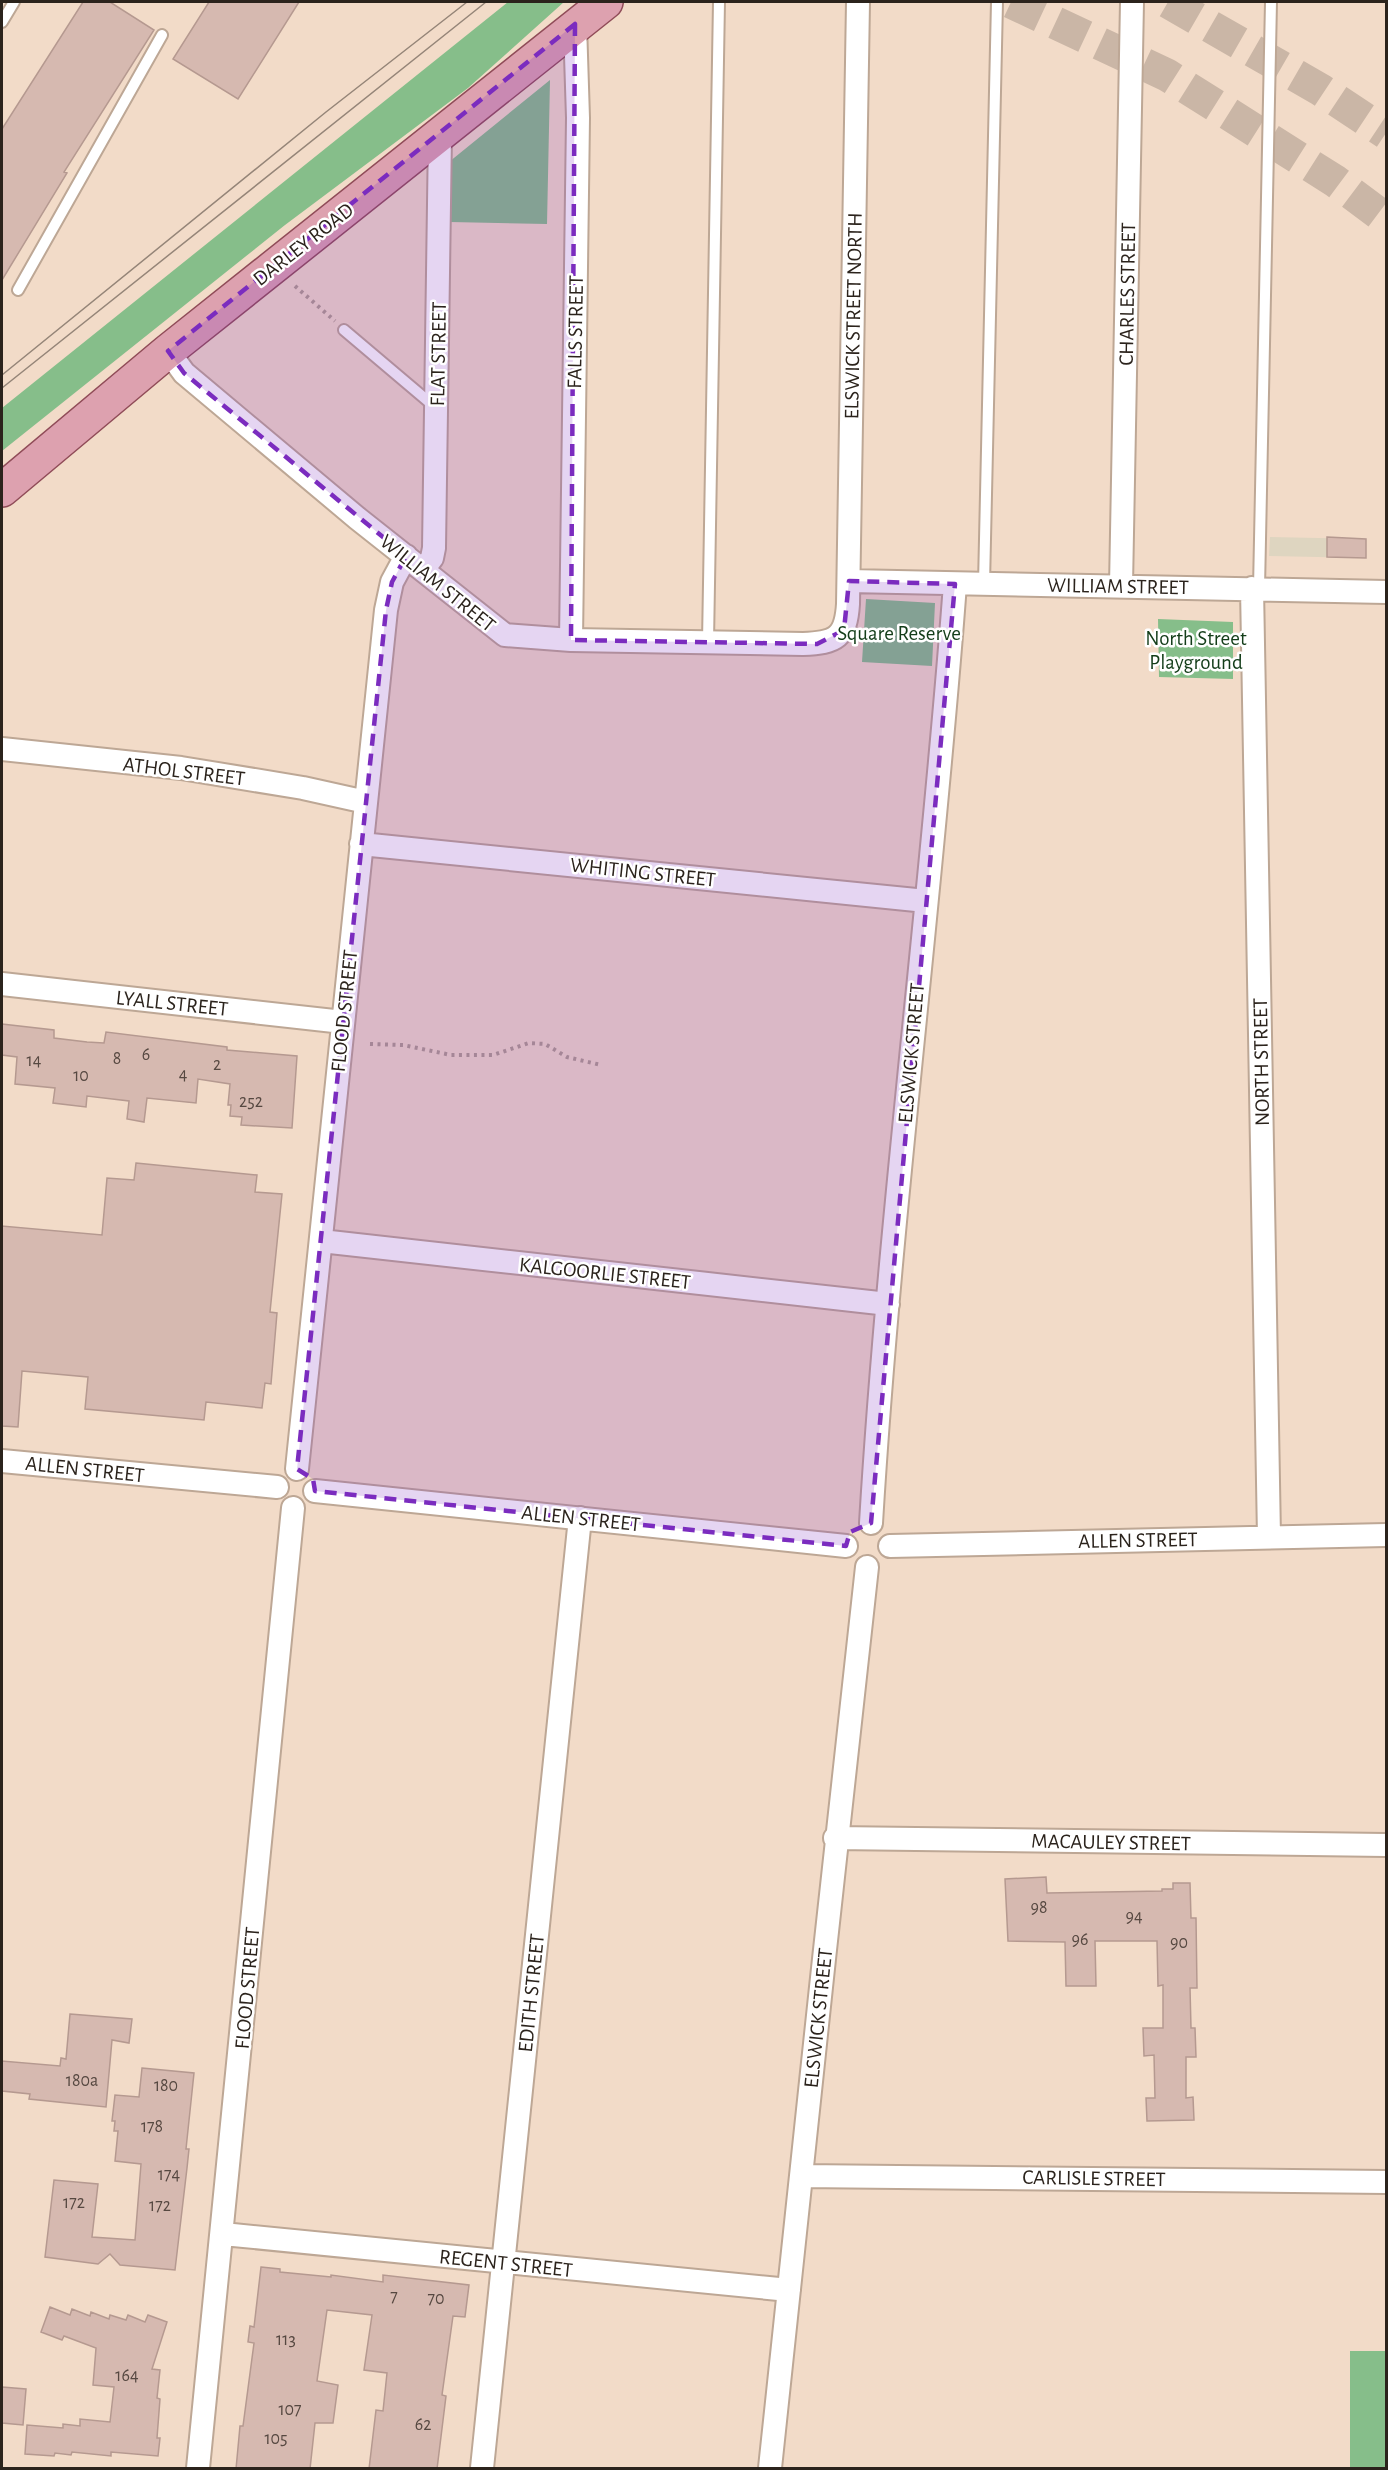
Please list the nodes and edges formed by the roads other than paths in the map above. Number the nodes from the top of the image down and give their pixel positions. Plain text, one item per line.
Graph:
1 (14, 2) edge
2 (606, 2) edge
3 (719, 2) edge
4 (858, 2) edge
5 (997, 2) edge
6 (1132, 2) edge
7 (1271, 2) edge
8 (2, 22) edge
9 (576, 24) junction
10 (162, 35) dead end
11 (440, 135) junction
12 (18, 290) dead end
13 (344, 330) road end
14 (168, 351) junction
15 (437, 409) junction
16 (2, 490) edge
17 (414, 563) junction
18 (849, 581) junction
19 (955, 584) junction
20 (984, 584) junction
21 (1121, 585) junction
22 (1255, 588) junction
23 (1386, 592) edge
24 (844, 630) joint
25 (571, 640) junction
26 (708, 642) junction
27 (2, 750) edge
28 (366, 802) junction
29 (361, 844) junction
30 (926, 901) junction
31 (2, 984) edge
32 (343, 1022) junction
33 (321, 1241) junction
34 (888, 1304) junction
35 (2, 1461) edge
36 (297, 1469) junction
37 (277, 1488) junction
38 (315, 1491) junction
39 (293, 1508) junction
40 (580, 1518) junction
41 (871, 1523) junction
42 (1386, 1535) edge
43 (1269, 1537) junction
44 (846, 1546) junction
45 (890, 1546) junction
46 (867, 1567) junction
47 (836, 1838) junction
48 (1386, 1845) edge
49 (802, 2176) junction
50 (1386, 2182) edge
51 (223, 2234) junction
52 (504, 2263) junction
53 (789, 2290) junction
54 (198, 2469) edge
55 (482, 2469) edge
56 (770, 2469) edge

1 - 8 lane
2 - 9 main road, DARLEY ROAD
3 - 26 lane
4 - 18 street, ELSWICK STREET NORTH
5 - 20 lane
6 - 21 street, CHARLES STREET
7 - 22 lane
9 - 11 main road, DARLEY ROAD
9 - 25 street, FALLS STREET
10 - 12 lane
11 - 14 main road, DARLEY ROAD
11 - 15 street, FLAT STREET
13 - 15 lane
14 - 16 main road, DARLEY ROAD
14 - 17 street, WILLIAM STREET
15 - 17 street, FLAT STREET
17 - 25 street, WILLIAM STREET
17 - 28 street, FLOOD STREET
18 - 19 street, WILLIAM STREET
18 - 24 street, ELSWICK STREET NORTH
19 - 20 street, WILLIAM STREET
19 - 30 street, ELSWICK STREET
20 - 21 street, WILLIAM STREET
21 - 22 street, WILLIAM STREET
22 - 23 street, WILLIAM STREET
22 - 43 street, NORTH STREET
24 - 26 street, WILLIAM STREET
25 - 26 street, WILLIAM STREET
27 - 28 street, ATHOL STREET
28 - 29 street, FLOOD STREET
29 - 30 street, WHITING STREET
29 - 32 street, FLOOD STREET
30 - 34 street, ELSWICK STREET
31 - 32 street, LYALL STREET
32 - 33 street, FLOOD STREET
33 - 34 street, KALGOORLIE STREET
33 - 36 street, FLOOD STREET
34 - 41 street, ELSWICK STREET
35 - 37 street, ALLEN STREET
36 - 37 street
36 - 38 street
37 - 39 street
38 - 39 street
38 - 40 street, ALLEN STREET
39 - 51 street, FLOOD STREET
40 - 44 street, ALLEN STREET
40 - 52 street, EDITH STREET
41 - 44 street
41 - 45 street
42 - 43 street, ALLEN STREET
43 - 45 street, ALLEN STREET
44 - 46 street
45 - 46 street
46 - 47 street, ELSWICK STREET
47 - 48 street, MACAULEY STREET
47 - 49 street, ELSWICK STREET
49 - 50 street, CARLISLE STREET
49 - 53 street, ELSWICK STREET
51 - 52 street, REGENT STREET
51 - 54 street, FLOOD STREET
52 - 53 street, REGENT STREET
52 - 55 street, EDITH STREET
53 - 56 street, ELSWICK STREET

